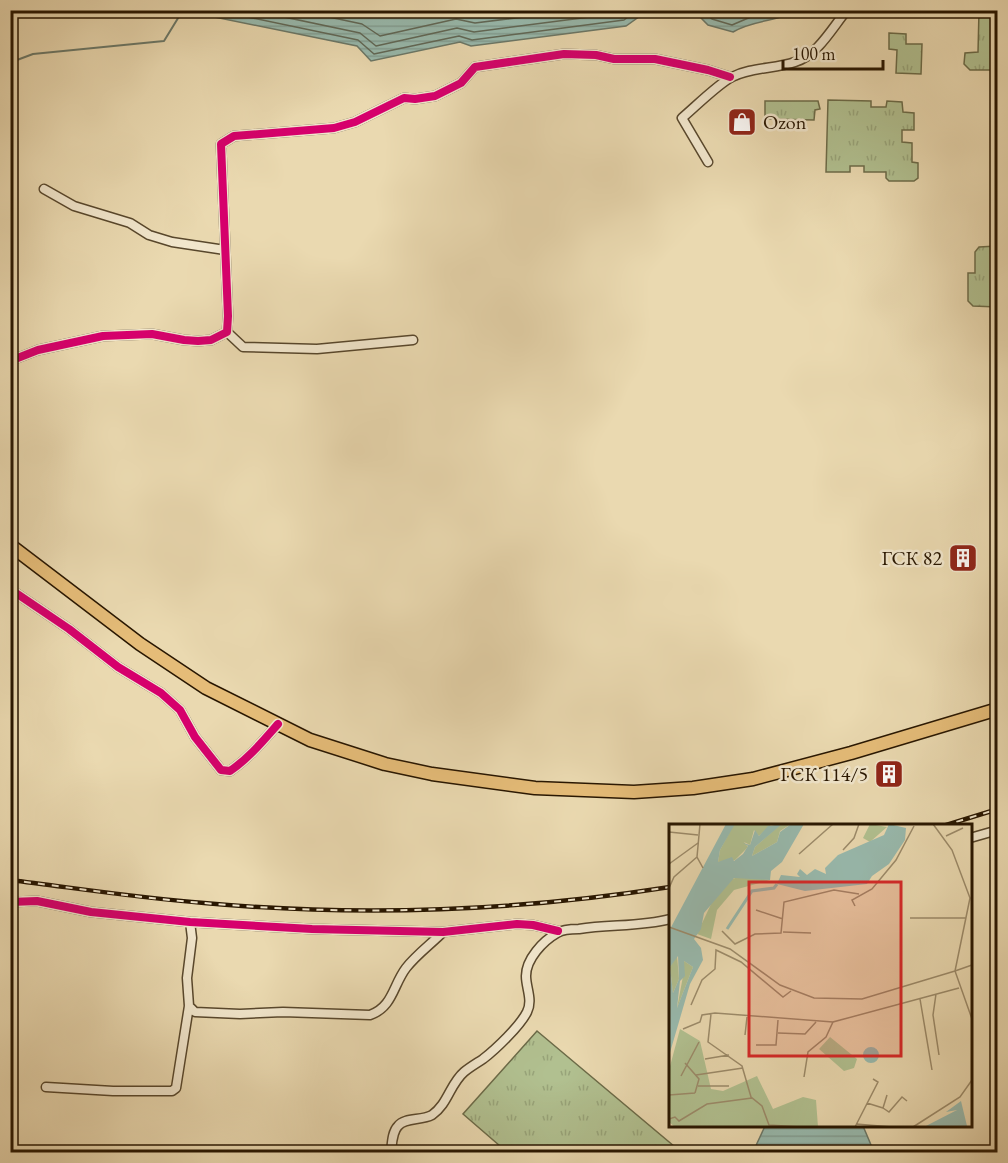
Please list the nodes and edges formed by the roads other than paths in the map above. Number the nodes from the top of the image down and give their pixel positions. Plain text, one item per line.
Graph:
1 (847, 10) edge
2 (730, 77) junction
3 (708, 162) dead end
4 (44, 189) dead end
5 (225, 250) junction
6 (227, 332) junction
7 (413, 340) dead end
8 (10, 361) edge
9 (10, 545) edge
10 (10, 589) edge
11 (998, 709) edge
12 (278, 724) junction
13 (998, 830) edge
14 (972, 837) edge
15 (10, 902) edge
16 (669, 918) edge
17 (190, 922) junction
18 (443, 932) junction
19 (558, 932) junction
20 (189, 1006) junction
21 (45, 1087) dead end
22 (391, 1152) edge

1 - 2 street
2 - 3 street
2 - 5 street
4 - 5 street
5 - 6 street
6 - 7 street
6 - 8 street
9 - 12 main road
10 - 12 street
11 - 12 main road
13 - 14 street
15 - 17 street
16 - 19 street
17 - 18 street
17 - 20 street
18 - 19 street
18 - 20 street
19 - 22 street
20 - 21 street

